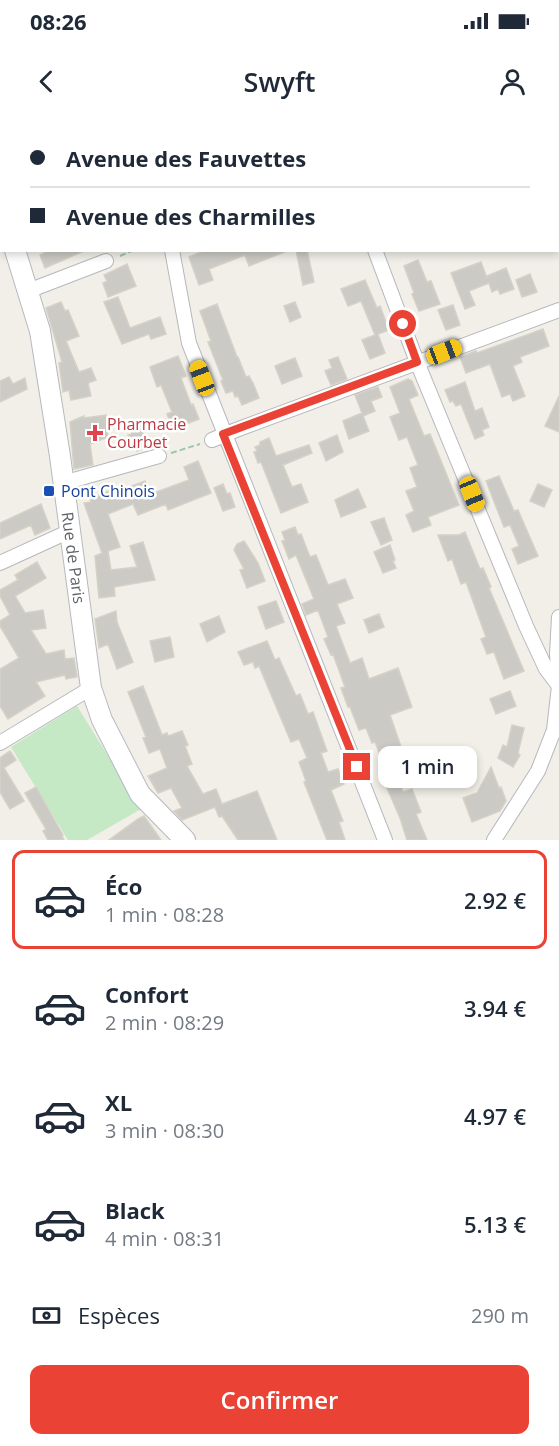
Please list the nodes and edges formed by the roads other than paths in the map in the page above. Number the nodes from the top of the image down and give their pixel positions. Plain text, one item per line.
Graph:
1 (16, 252) edge
2 (172, 252) edge
3 (376, 252) edge
4 (106, 261) road end
5 (28, 291) junction
6 (559, 310) edge
7 (417, 362) junction
8 (218, 437) junction
9 (159, 456) road end
10 (63, 483) junction
11 (70, 531) junction
12 (0, 563) edge
13 (559, 617) edge
14 (559, 686) edge
15 (91, 688) junction
16 (557, 717) edge
17 (0, 743) edge
18 (185, 840) edge
19 (385, 840) edge
20 (494, 840) edge

1 - 5 street, Rue de Paris
2 - 8 street
3 - 7 street
4 - 5 street
5 - 10 street, Rue de Paris
6 - 7 street
7 - 8 street
7 - 14 street
8 - 19 street
9 - 10 street
10 - 11 street, Rue de Paris
11 - 12 street
11 - 15 street, Rue de Paris
13 - 14 street
14 - 16 street
15 - 17 street
15 - 18 street, Rue de Paris
16 - 20 street

